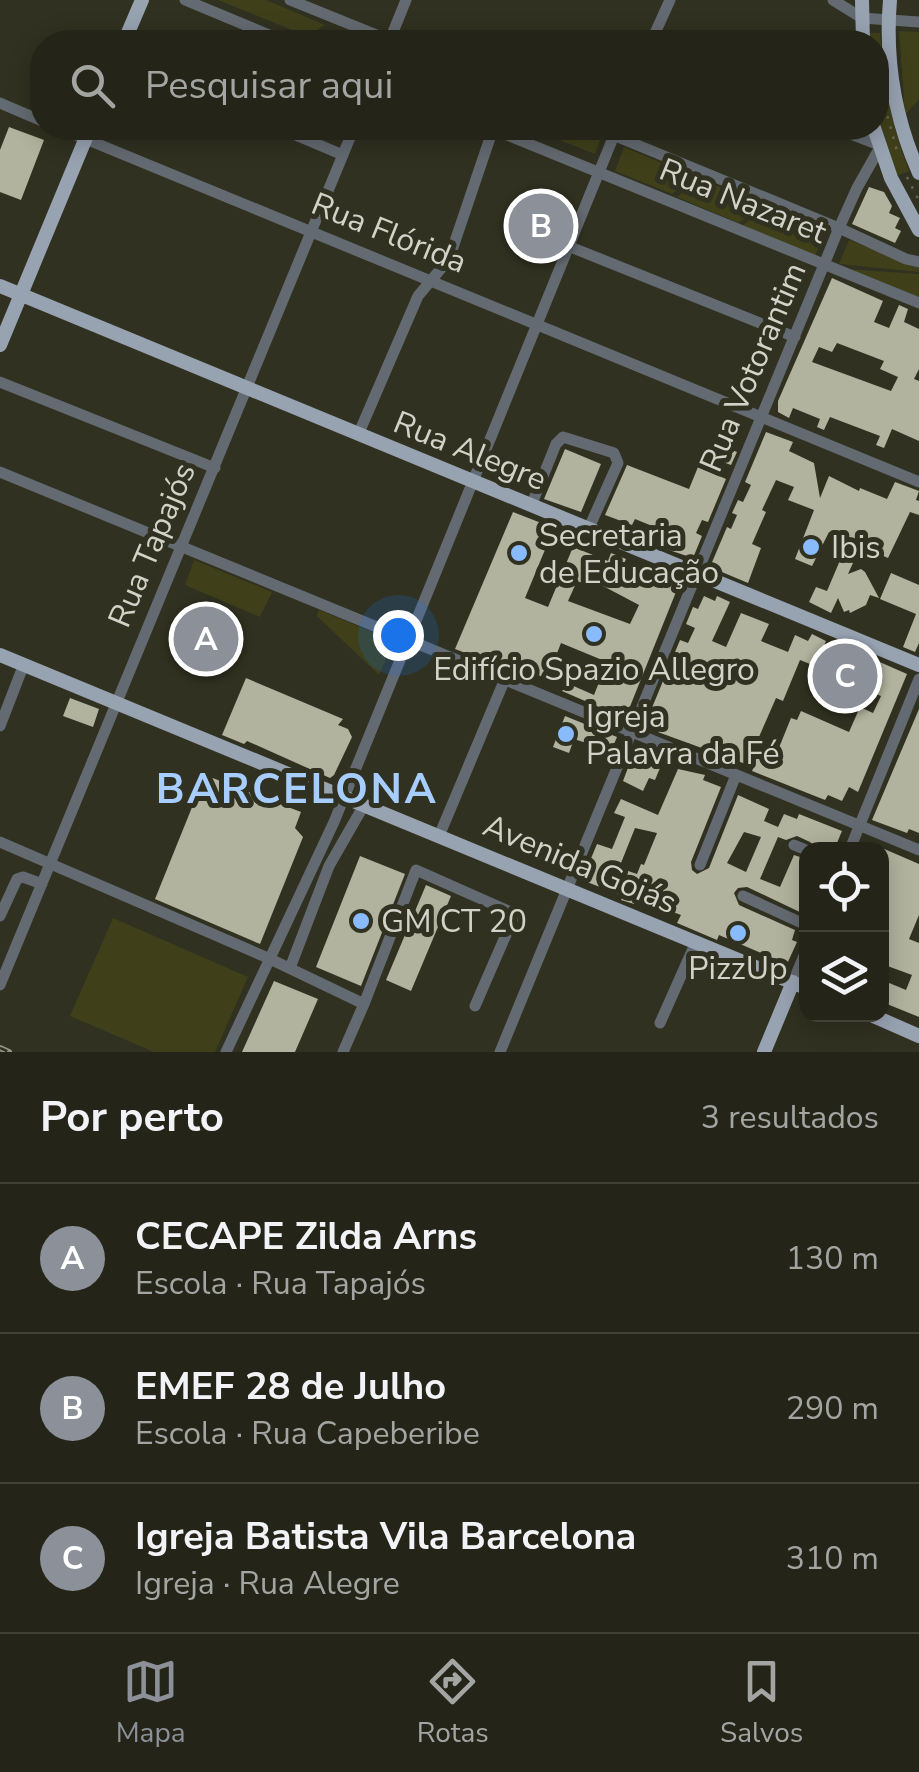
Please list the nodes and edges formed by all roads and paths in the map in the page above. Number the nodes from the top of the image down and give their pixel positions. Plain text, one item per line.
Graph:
1 (142, 0) edge
2 (185, 0) edge
3 (290, 0) edge
4 (406, 0) edge
5 (670, 0) edge
6 (832, 0) edge
7 (862, 0) edge
8 (890, 0) edge
9 (862, 18) junction
10 (888, 21) junction
11 (919, 22) edge
12 (129, 30) edge
13 (257, 30) edge
14 (362, 30) edge
15 (395, 30) edge
16 (656, 30) edge
17 (862, 30) edge
18 (889, 30) edge
19 (889, 35) edge
20 (0, 103) edge
21 (30, 116) edge
22 (85, 140) edge
23 (104, 140) edge
24 (307, 140) edge
25 (349, 140) edge
26 (488, 140) edge
27 (521, 140) edge
28 (611, 140) edge
29 (636, 140) edge
30 (862, 140) edge
31 (877, 140) edge
32 (888, 140) edge
33 (878, 147) junction
34 (343, 155) junction
35 (896, 155) dead end
36 (900, 167) dead end
37 (598, 172) junction
38 (919, 173) edge
39 (919, 208) edge
40 (839, 228) junction
41 (919, 230) edge
42 (312, 231) junction
43 (568, 246) junction
44 (919, 262) edge
45 (826, 264) junction
46 (432, 281) junction
47 (0, 286) edge
48 (21, 294) junction
49 (919, 303) edge
50 (537, 323) junction
51 (795, 337) junction
52 (0, 344) edge
53 (0, 382) edge
54 (246, 389) junction
55 (762, 417) junction
56 (358, 435) junction
57 (215, 468) junction
58 (0, 472) edge
59 (473, 480) junction
60 (919, 482) edge
61 (530, 506) junction
62 (588, 530) junction
63 (182, 544) junction
64 (696, 575) junction
65 (407, 639) junction
66 (0, 654) edge
67 (24, 664) junction
68 (919, 666) edge
69 (505, 678) junction
70 (919, 679) edge
71 (116, 702) junction
72 (0, 726) edge
73 (633, 732) junction
74 (736, 775) junction
75 (344, 797) junction
76 (364, 805) junction
77 (860, 826) junction
78 (439, 836) junction
79 (0, 842) edge
80 (853, 842) edge
81 (919, 850) edge
82 (50, 863) junction
83 (700, 865) dead end
84 (42, 884) junction
85 (566, 888) junction
86 (743, 896) dead end
87 (0, 916) edge
88 (799, 922) edge
89 (696, 942) junction
90 (268, 958) junction
91 (290, 968) junction
92 (0, 985) edge
93 (799, 985) edge
94 (799, 987) edge
95 (364, 1004) junction
96 (476, 1006) dead end
97 (887, 1022) edge
98 (660, 1023) dead end
99 (919, 1036) edge
100 (503, 1051) edge
101 (226, 1052) edge
102 (342, 1052) edge
103 (764, 1052) edge

1 - 12 main road
2 - 13 street
3 - 14 street
4 - 15 street
5 - 16 street
6 - 9 street
7 - 9 main road
8 - 10 main road
9 - 10 street
9 - 17 main road
10 - 11 street
10 - 18 main road
19 - 38 main road
20 - 21 street
22 - 48 main road
23 - 42 street, Rua Flórida
24 - 34 street
25 - 34 street, Rua Tapajós
26 - 46 street
27 - 37 street, Rua Nazaret
28 - 37 street
29 - 40 street, Rua Nazaret
30 - 33 street
31 - 33 main road
32 - 35 path
33 - 40 street, Rua Votorantim
33 - 41 main road
34 - 42 street, Rua Tapajós
36 - 39 path
37 - 43 street
37 - 45 street, Rua Nazaret
40 - 44 street, Rua Nazaret
40 - 45 street, Rua Votorantim
42 - 46 street, Rua Flórida
42 - 54 street, Rua Tapajós
43 - 50 street
43 - 51 street
45 - 49 street, Rua Nazaret
45 - 51 street, Rua Votorantim
46 - 50 street, Rua Flórida
46 - 56 street
47 - 48 main road, Rua Alegre
48 - 52 main road
48 - 54 main road, Rua Alegre
50 - 55 street, Rua Flórida
50 - 59 street
51 - 55 street, Rua Votorantim
53 - 57 street
54 - 56 main road, Rua Alegre
54 - 57 street, Rua Tapajós
55 - 60 street, Rua Flórida
55 - 64 street, Rua Votorantim
56 - 59 main road, Rua Alegre
57 - 63 street, Rua Tapajós
58 - 63 street
59 - 61 main road, Rua Alegre
59 - 65 street
61 - 62 main road, Rua Alegre
61 - 62 street
62 - 64 main road, Rua Alegre
63 - 65 street
63 - 71 street, Rua Tapajós
64 - 68 main road, Rua Alegre
64 - 73 street, Rua Votorantim
65 - 69 street
65 - 75 street
66 - 67 main road, Avenida Goiás
67 - 71 main road, Avenida Goiás
67 - 72 street
69 - 73 street
69 - 78 street
70 - 77 street
71 - 75 main road, Avenida Goiás
71 - 82 street, Rua Tapajós
73 - 74 street
73 - 85 street, Rua Votorantim
74 - 77 street
74 - 83 street
75 - 76 main road, Avenida Goiás
75 - 90 street
76 - 78 main road, Avenida Goiás
76 - 91 street
77 - 80 street
77 - 81 street
78 - 85 main road, Avenida Goiás
79 - 82 street
82 - 84 street, Rua Tapajós
82 - 90 street
84 - 87 street
84 - 92 street, Rua Tapajós
85 - 89 main road, Avenida Goiás
85 - 100 street, Rua Votorantim
86 - 88 street
89 - 93 main road, Avenida Goiás
89 - 98 street
90 - 91 street
90 - 101 street
91 - 95 street
94 - 103 main road
95 - 96 street
95 - 102 street
97 - 99 main road

